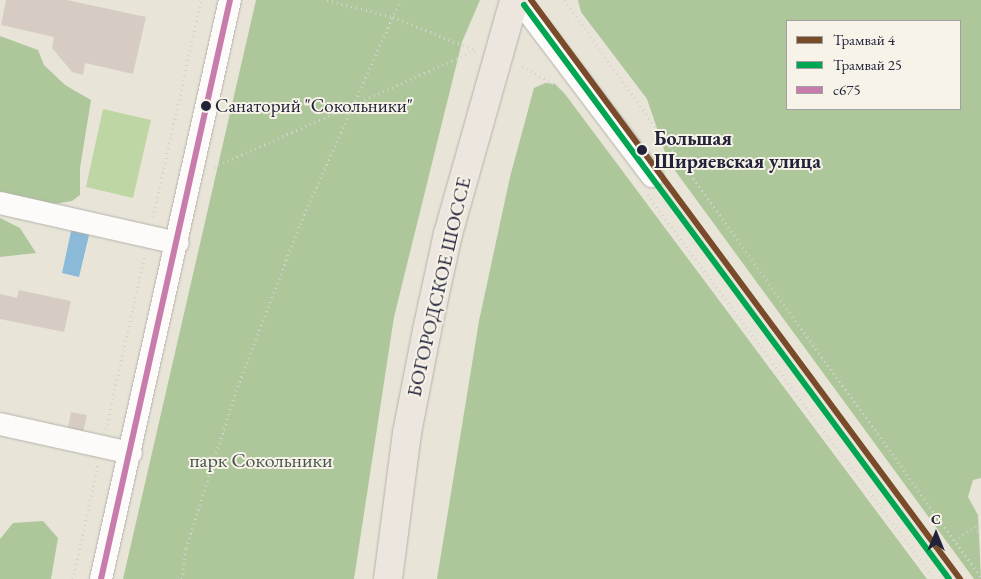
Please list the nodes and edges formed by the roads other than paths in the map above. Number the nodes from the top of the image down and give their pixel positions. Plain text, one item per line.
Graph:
1 (230, 0) edge
2 (514, 0) edge
3 (519, 0) edge
4 (647, 182) road end
5 (0, 203) edge
6 (178, 243) junction
7 (0, 424) edge
8 (131, 453) junction
9 (101, 579) edge
10 (388, 579) edge

1 - 6 street
2 - 10 main road, БОГОРОДСКОЕ ШОССЕ
3 - 4 street
5 - 6 street
6 - 8 street
7 - 8 street
8 - 9 street

